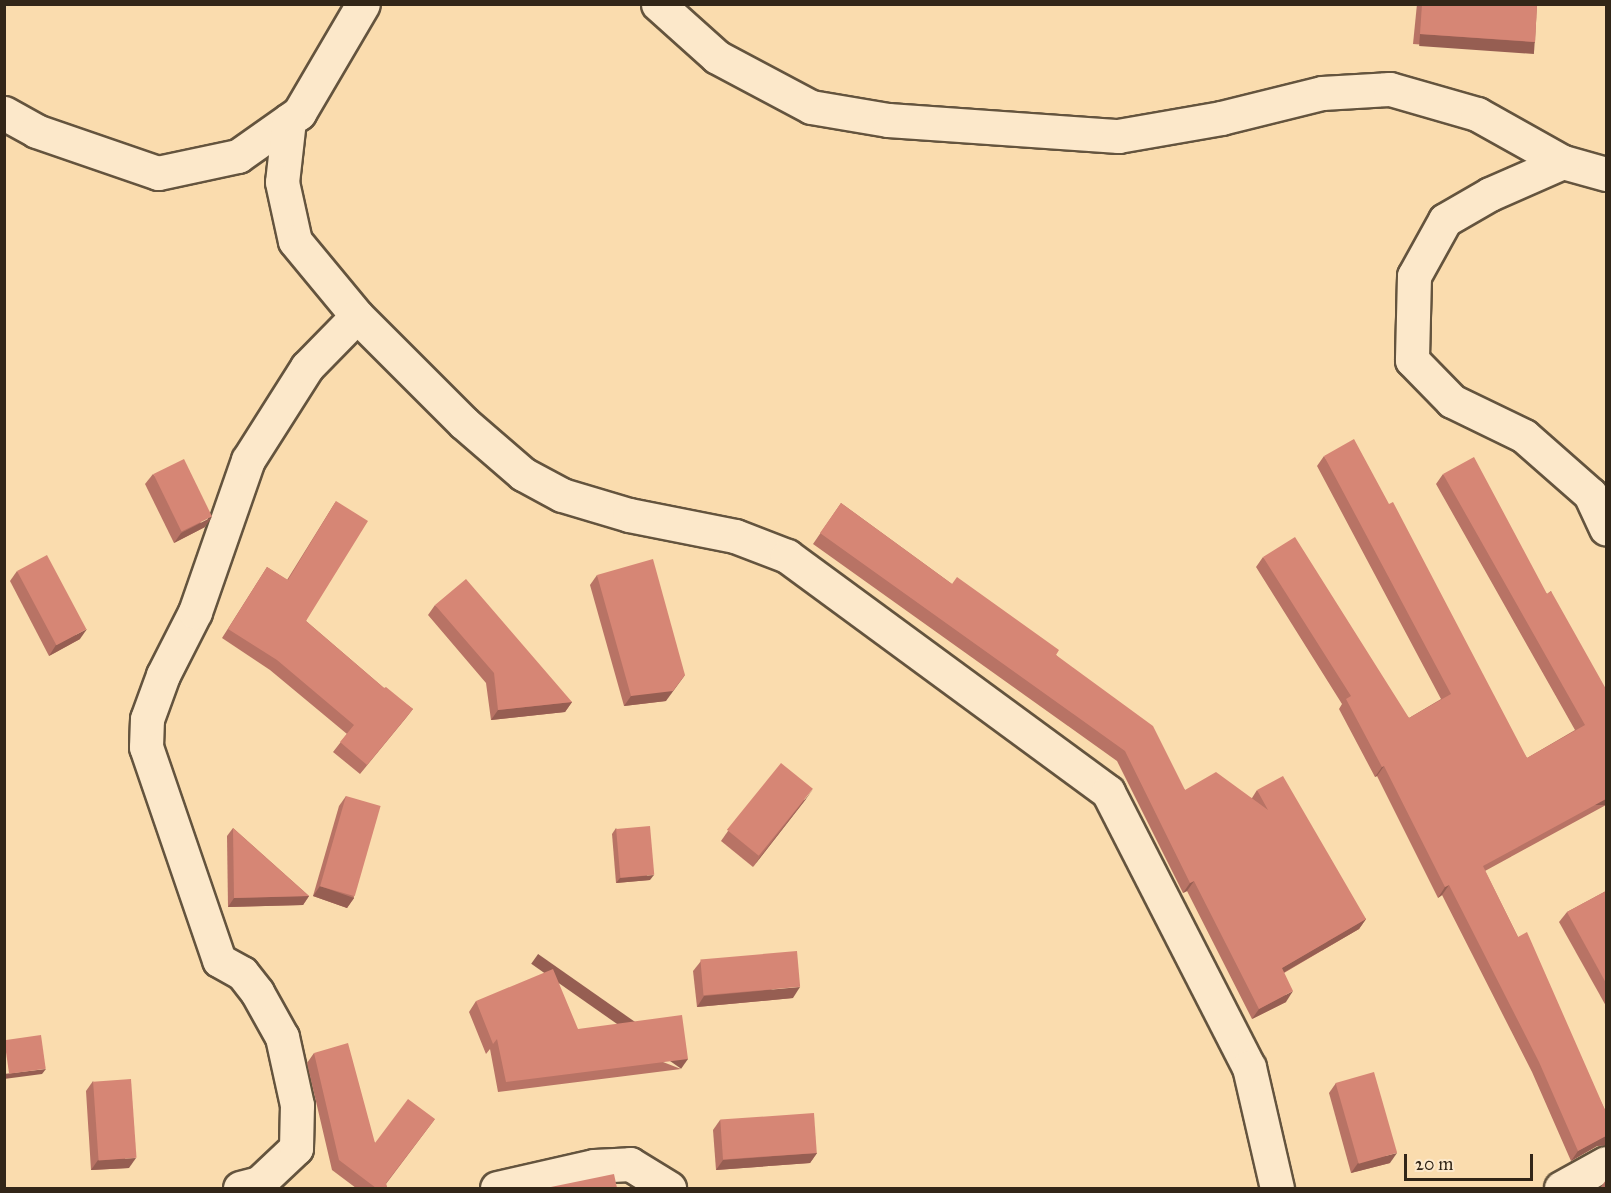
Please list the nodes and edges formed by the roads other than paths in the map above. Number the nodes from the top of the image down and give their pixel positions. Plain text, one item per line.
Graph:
1 (363, 4) edge
2 (658, 4) edge
3 (4, 113) edge
4 (289, 120) junction
5 (1563, 162) junction
6 (1606, 174) edge
7 (357, 316) junction
8 (1606, 529) edge
9 (1606, 1163) edge
10 (262, 1184) edge
11 (497, 1188) edge
12 (669, 1188) edge
13 (1276, 1188) edge
14 (1561, 1188) edge

1 - 4 street
2 - 5 street
3 - 4 street
4 - 7 street
5 - 6 street
5 - 8 street
7 - 10 street
7 - 13 street
9 - 14 street
11 - 12 street

